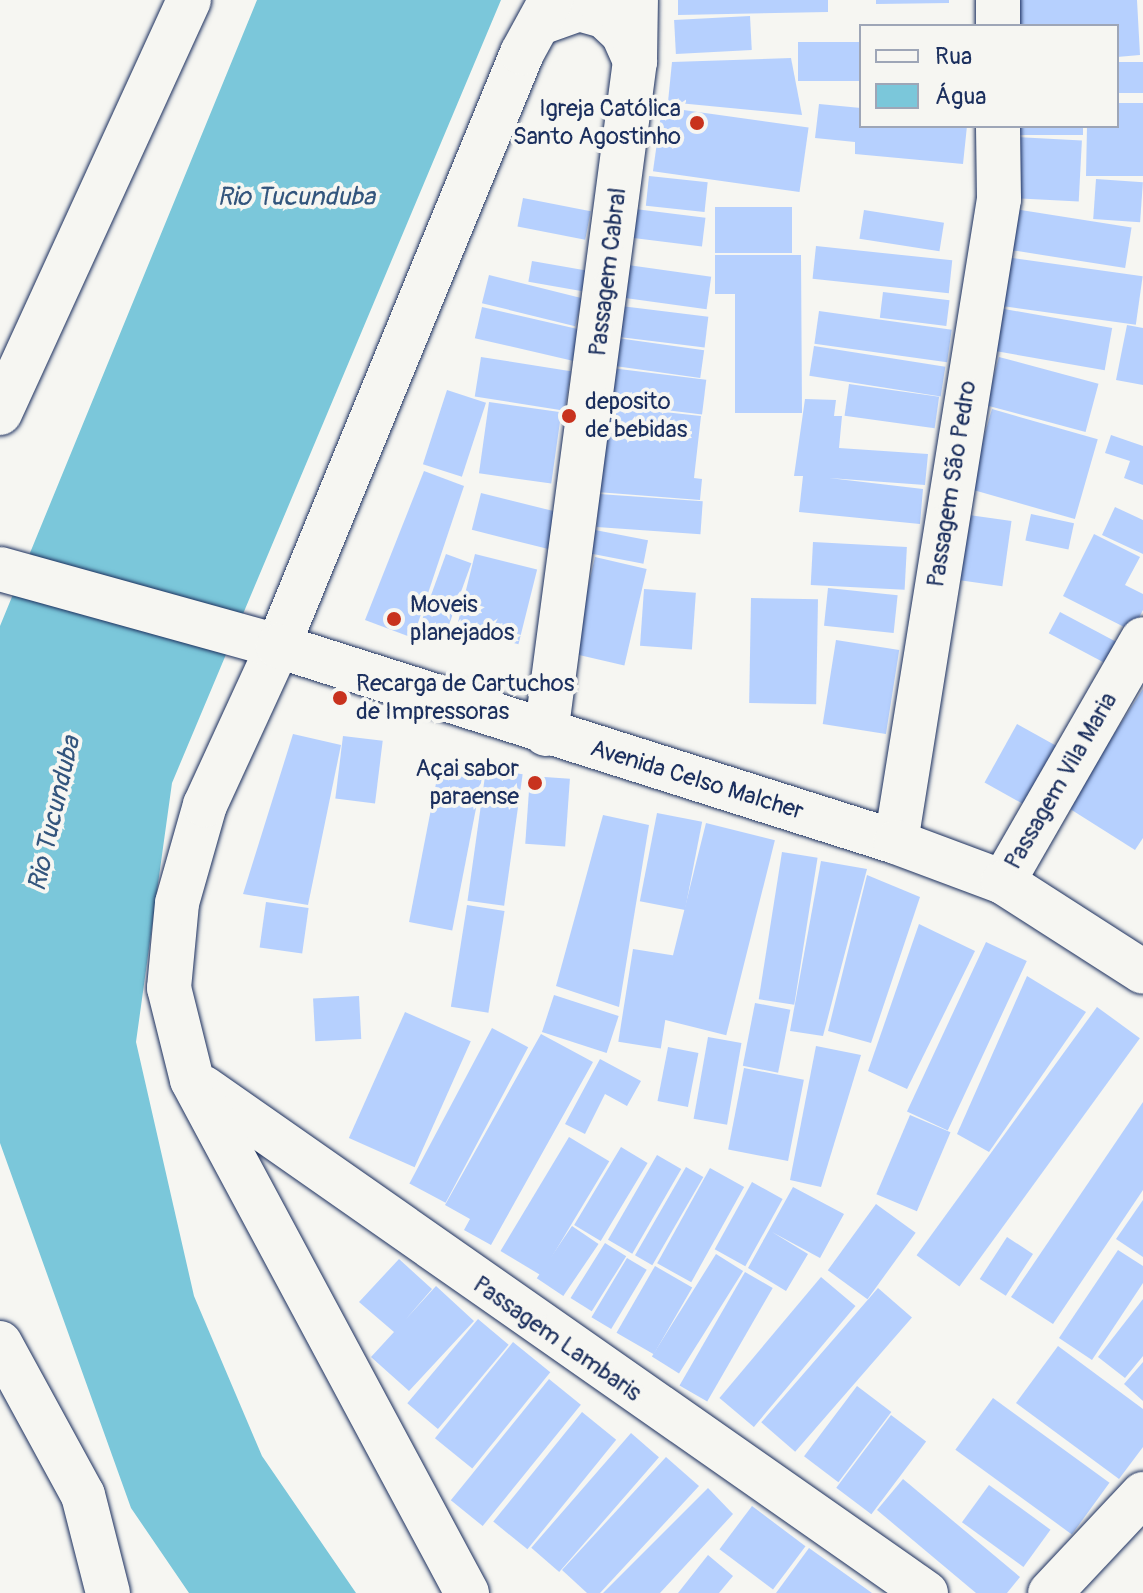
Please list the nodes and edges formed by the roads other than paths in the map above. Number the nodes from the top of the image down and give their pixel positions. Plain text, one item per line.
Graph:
1 (189, 0) edge
2 (636, 0) edge
3 (998, 0) edge
4 (546, 12) edge
5 (998, 24) edge
6 (635, 61) junction
7 (998, 128) edge
8 (0, 413) edge
9 (2, 571) edge
10 (1143, 639) edge
11 (263, 644) junction
12 (546, 734) junction
13 (896, 842) junction
14 (1003, 882) junction
15 (1143, 972) edge
16 (192, 1080) junction
17 (0, 1343) edge
18 (1143, 1494) edge
19 (108, 1593) edge
20 (467, 1593) edge
21 (926, 1593) edge
22 (1050, 1593) edge

1 - 8 street
2 - 6 street, Passagem Cabral
3 - 5 street
4 - 6 street
4 - 11 street
6 - 12 street, Passagem Cabral
7 - 13 street, Passagem São Pedro
9 - 11 street, Avenida Celso Malcher
10 - 14 street, Passagem Vila Maria
11 - 12 street, Avenida Celso Malcher
11 - 16 street
12 - 13 street, Avenida Celso Malcher
13 - 14 street, Avenida Celso Malcher
14 - 15 street, Avenida Celso Malcher
16 - 20 street
16 - 21 street, Passagem Lambaris
17 - 19 street
18 - 22 street

